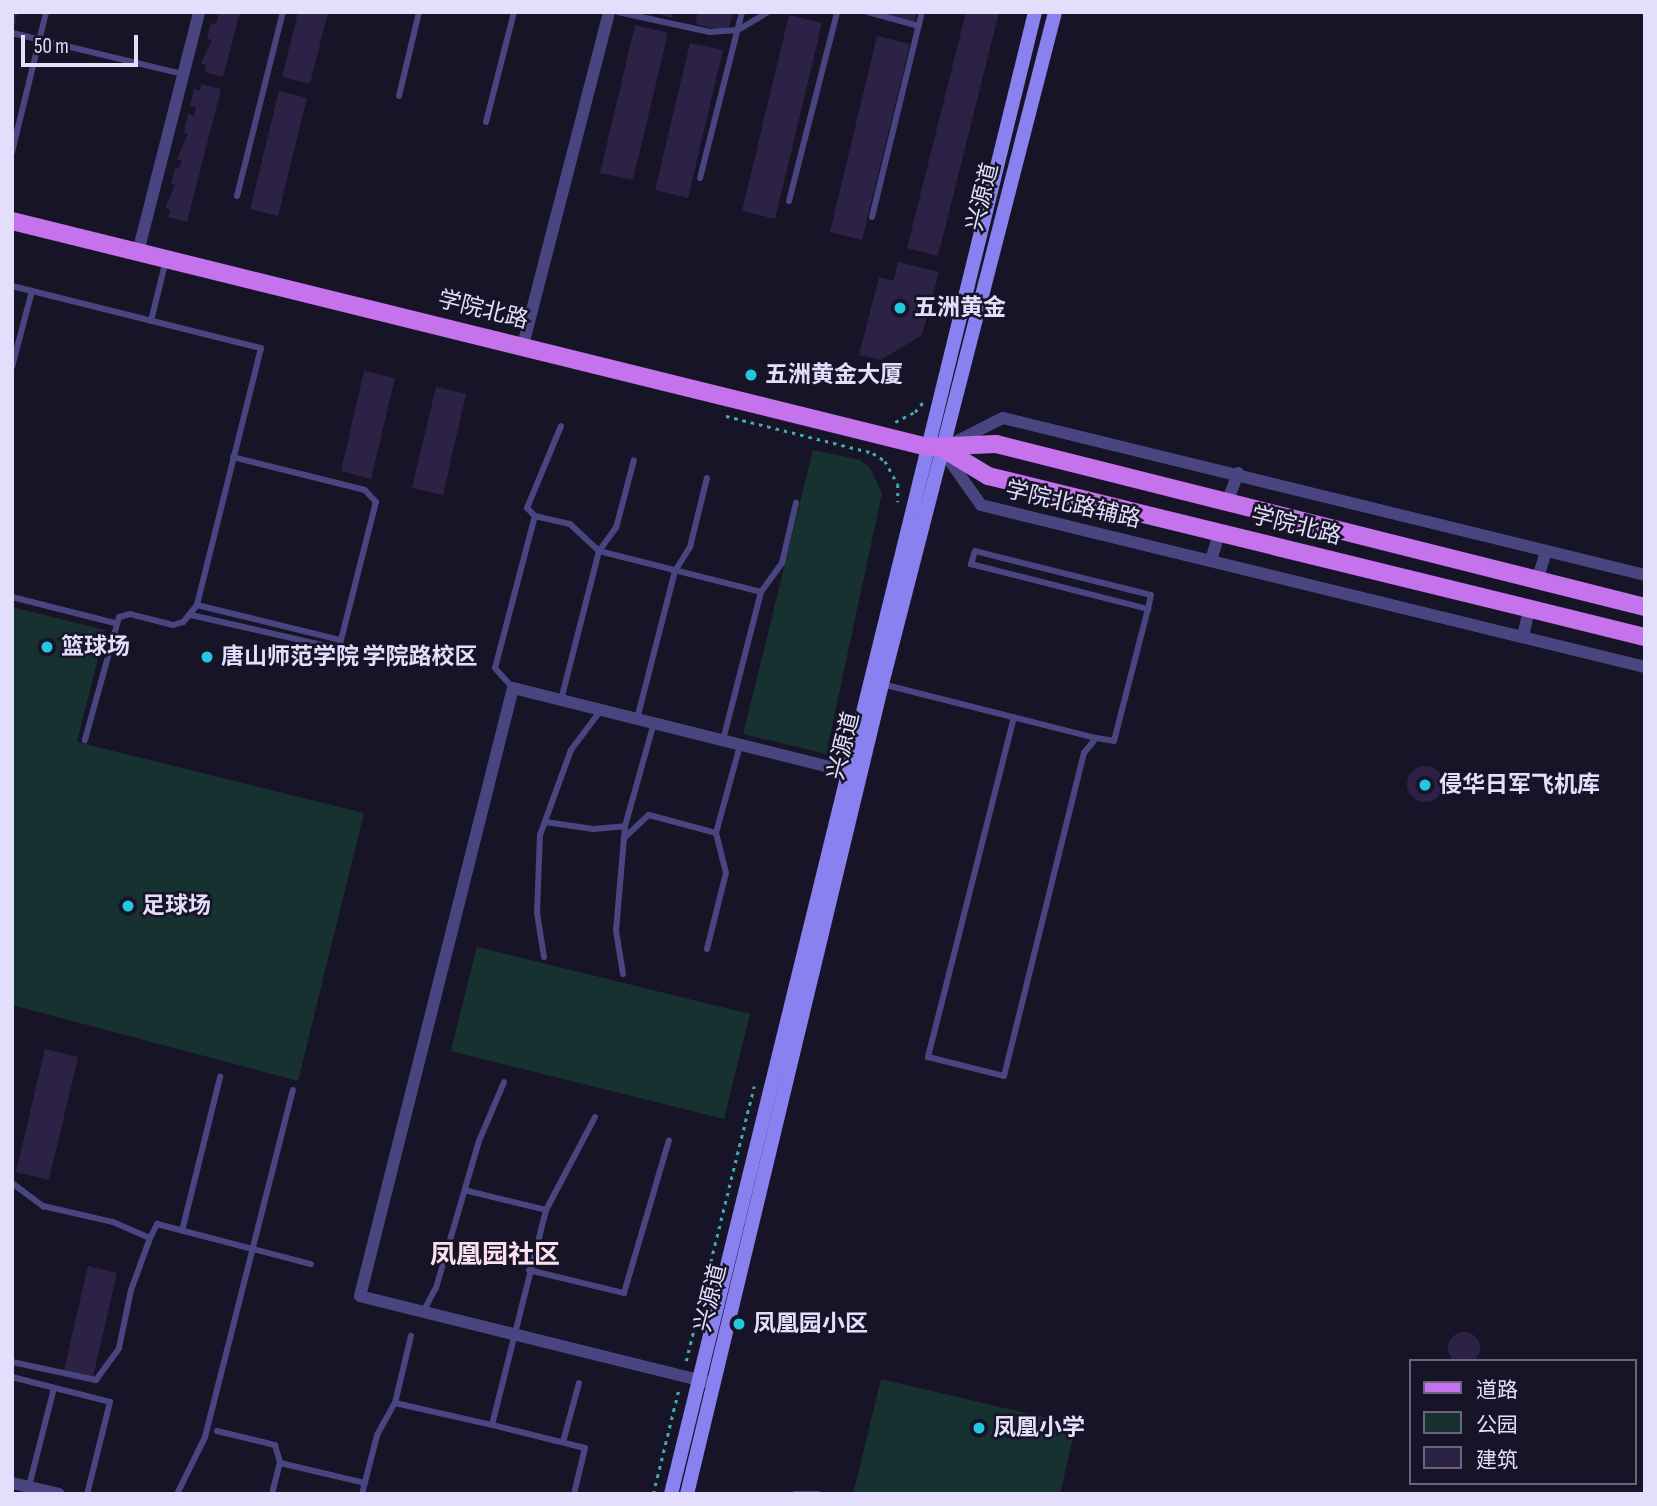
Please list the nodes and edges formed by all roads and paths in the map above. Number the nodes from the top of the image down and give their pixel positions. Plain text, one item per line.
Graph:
1 (46, 12) edge
2 (199, 12) edge
3 (282, 12) edge
4 (419, 12) edge
5 (514, 12) edge
6 (609, 12) edge
7 (618, 12) edge
8 (743, 12) edge
9 (768, 12) edge
10 (837, 12) edge
11 (868, 12) edge
12 (922, 12) edge
13 (1035, 12) edge
14 (1055, 12) edge
15 (919, 26) junction
16 (738, 30) junction
17 (12, 33) edge
18 (39, 39) junction
19 (183, 74) junction
20 (399, 96) dead end
21 (486, 122) dead end
22 (12, 152) edge
23 (700, 178) dead end
24 (237, 197) dead end
25 (789, 201) dead end
26 (872, 217) dead end
27 (12, 221) edge
28 (138, 252) junction
29 (166, 258) junction
30 (12, 286) edge
31 (32, 291) junction
32 (151, 321) junction
33 (523, 345) junction
34 (12, 367) edge
35 (561, 426) dead end
36 (935, 448) junction
37 (233, 457) junction
38 (634, 460) dead end
39 (1238, 473) junction
40 (707, 478) dead end
41 (796, 503) dead end
42 (1227, 503) junction
43 (535, 516) junction
44 (1219, 533) junction
45 (599, 551) junction
46 (1546, 551) junction
47 (1211, 560) junction
48 (675, 571) junction
49 (1645, 575) edge
50 (1537, 581) junction
51 (761, 592) junction
52 (12, 597) edge
53 (197, 605) junction
54 (1645, 607) edge
55 (1148, 608) junction
56 (1529, 609) junction
57 (191, 615) junction
58 (115, 623) junction
59 (1523, 636) junction
60 (1645, 637) edge
61 (341, 640) junction
62 (1645, 667) edge
63 (883, 684) junction
64 (513, 688) junction
65 (561, 700) junction
66 (601, 710) junction
67 (1014, 718) junction
68 (637, 719) junction
69 (654, 723) junction
70 (1096, 738) junction
71 (85, 740) dead end
72 (723, 740) junction
73 (740, 745) junction
74 (853, 773) junction
75 (545, 822) junction
76 (625, 826) junction
77 (716, 832) junction
78 (623, 838) junction
79 (706, 950) dead end
80 (544, 957) dead end
81 (623, 974) dead end
82 (220, 1077) dead end
83 (504, 1082) dead end
84 (293, 1090) dead end
85 (595, 1117) dead end
86 (669, 1140) dead end
87 (12, 1183) edge
88 (467, 1191) junction
89 (545, 1210) junction
90 (182, 1231) junction
91 (150, 1238) junction
92 (253, 1249) junction
93 (311, 1264) dead end
94 (529, 1270) junction
95 (423, 1312) junction
96 (514, 1333) junction
97 (411, 1336) dead end
98 (12, 1362) edge
99 (12, 1377) edge
100 (707, 1382) junction
101 (579, 1383) dead end
102 (54, 1388) junction
103 (394, 1403) junction
104 (492, 1426) junction
105 (217, 1430) dead end
106 (563, 1442) junction
107 (280, 1464) junction
108 (12, 1483) edge
109 (365, 1483) junction
110 (28, 1490) edge
111 (59, 1494) edge
112 (87, 1494) edge
113 (177, 1494) edge
114 (272, 1494) edge
115 (362, 1494) edge
116 (574, 1494) edge
117 (671, 1494) edge
118 (687, 1494) edge
119 (795, 1494) edge
120 (818, 1494) edge

1 - 18 lane
2 - 19 street
3 - 24 lane
4 - 20 lane
5 - 21 lane
6 - 33 street
7 - 16 lane
8 - 16 lane
9 - 16 lane
10 - 25 lane
11 - 15 lane
12 - 15 lane
13 - 36 main road, 兴源道
14 - 36 main road, 兴源道
15 - 26 lane
16 - 23 lane
17 - 18 lane
18 - 19 lane
18 - 22 lane
19 - 28 street
27 - 28 main road, 学院北路
28 - 29 main road, 学院北路
29 - 32 lane
29 - 33 main road, 学院北路
30 - 31 lane
31 - 32 lane
31 - 34 lane
32 - 37 lane
33 - 36 main road, 学院北路
35 - 43 lane
36 - 39 street
36 - 42 main road, 学院北路
36 - 44 main road, 学院北路
36 - 47 street, 学院北路辅路
36 - 63 main road, 兴源道
36 - 74 main road, 兴源道
37 - 53 lane
37 - 61 lane
38 - 45 lane
39 - 42 street
39 - 46 street
40 - 48 lane
41 - 51 lane
42 - 50 main road, 学院北路
43 - 45 lane
43 - 64 lane
44 - 47 street
44 - 56 main road, 学院北路
45 - 48 lane
45 - 65 lane
46 - 49 street
46 - 50 street
47 - 59 street, 学院北路辅路
48 - 51 lane
48 - 68 lane
50 - 54 main road, 学院北路
50 - 56 main road
51 - 72 lane
52 - 58 lane
53 - 57 lane
53 - 61 lane
55 - 55 lane
55 - 70 lane
56 - 59 street
56 - 60 main road, 学院北路
57 - 58 lane
57 - 61 lane
58 - 71 lane
59 - 62 street, 学院北路辅路
63 - 67 lane
63 - 74 main road, 兴源道
64 - 65 street
64 - 95 street
65 - 66 street
66 - 68 street
66 - 75 lane
67 - 70 lane
67 - 70 lane
68 - 69 street
69 - 72 street
69 - 76 lane
72 - 73 street
73 - 74 street
73 - 77 lane
74 - 100 main road, 兴源道
75 - 76 lane
75 - 80 lane
76 - 78 lane
77 - 78 lane
77 - 79 lane
78 - 81 lane
82 - 90 lane
83 - 88 lane
84 - 92 lane
85 - 89 lane
86 - 94 lane
87 - 91 lane
88 - 89 lane
88 - 95 lane
89 - 94 lane
90 - 91 lane
90 - 92 lane
91 - 98 lane
92 - 93 lane
92 - 113 lane
94 - 96 lane
95 - 96 street
96 - 100 street
96 - 104 lane
97 - 103 lane
99 - 102 lane
100 - 117 main road, 兴源道
100 - 118 main road, 兴源道
101 - 106 lane
102 - 110 lane
102 - 112 lane
103 - 104 lane
103 - 109 lane
104 - 106 lane
105 - 107 lane
106 - 116 lane
107 - 109 lane
107 - 114 lane
108 - 110 street
109 - 115 lane
110 - 111 street
119 - 120 lane

